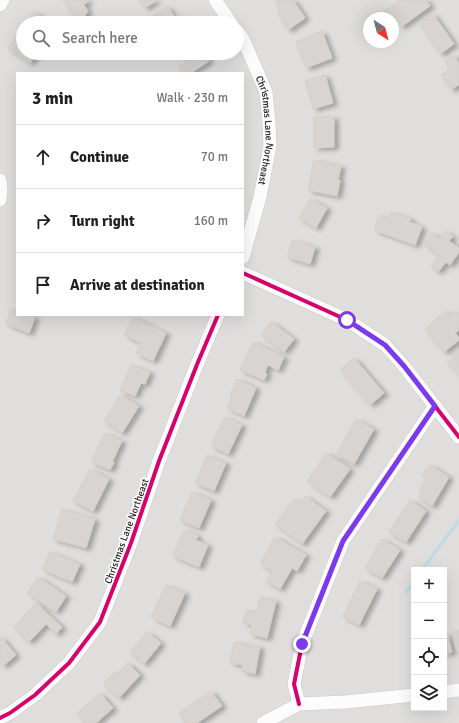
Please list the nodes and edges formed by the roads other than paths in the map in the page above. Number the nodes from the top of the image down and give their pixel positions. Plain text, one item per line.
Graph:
1 (3, 0) edge
2 (215, 0) edge
3 (0, 5) edge
4 (226, 16) edge
5 (244, 41) edge
6 (0, 180) edge
7 (0, 200) edge
8 (244, 253) edge
9 (244, 273) edge
10 (218, 316) edge
11 (435, 406) junction
12 (459, 437) edge
13 (459, 690) edge
14 (447, 692) edge
15 (411, 695) edge
16 (299, 704) junction
17 (0, 718) edge
18 (263, 723) edge

1 - 3 street
2 - 4 street
5 - 8 street, Christmas Lane Northeast
6 - 7 street
9 - 11 street
10 - 17 street, Christmas Lane Northeast
11 - 12 street
11 - 16 street
13 - 14 street
15 - 16 street
16 - 18 street

